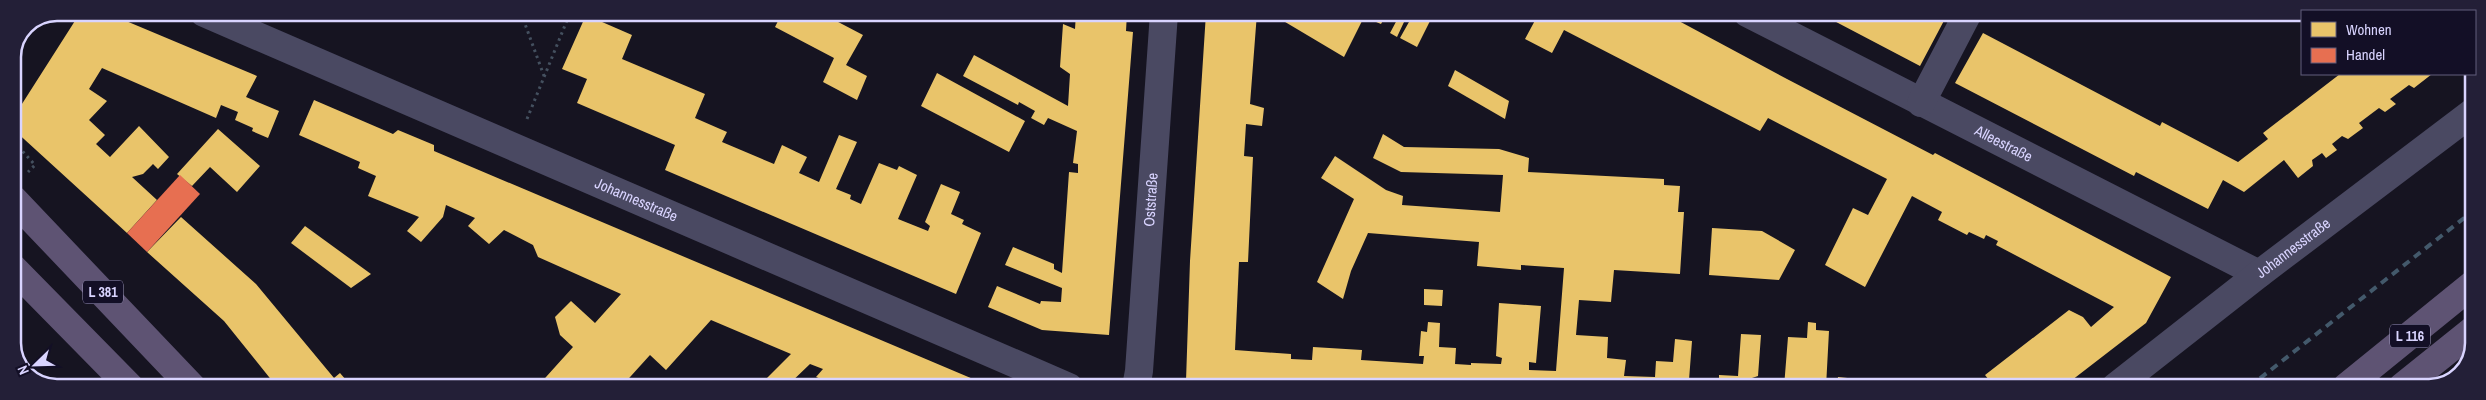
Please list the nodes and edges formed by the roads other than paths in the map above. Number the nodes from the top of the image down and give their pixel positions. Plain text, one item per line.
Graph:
1 (225, 21) edge
2 (1163, 21) edge
3 (1764, 22) edge
4 (1963, 22) edge
5 (1921, 103) junction
6 (2465, 118) edge
7 (21, 191) edge
8 (2259, 274) junction
9 (21, 276) edge
10 (2464, 291) edge
11 (2464, 337) edge
12 (121, 378) edge
13 (184, 378) edge
14 (1049, 378) edge
15 (1138, 378) edge
16 (2127, 379) edge
17 (2357, 379) edge
18 (2413, 379) edge

1 - 14 street, Johannesstraße
2 - 15 street, Oststraße
3 - 5 street, Alleestraße
4 - 5 street
5 - 8 street, Alleestraße
6 - 8 street, Johannesstraße
7 - 13 main road, L 381
8 - 16 street, Johannesstraße
9 - 12 main road
10 - 17 main road, L 116
11 - 18 main road, L 116

